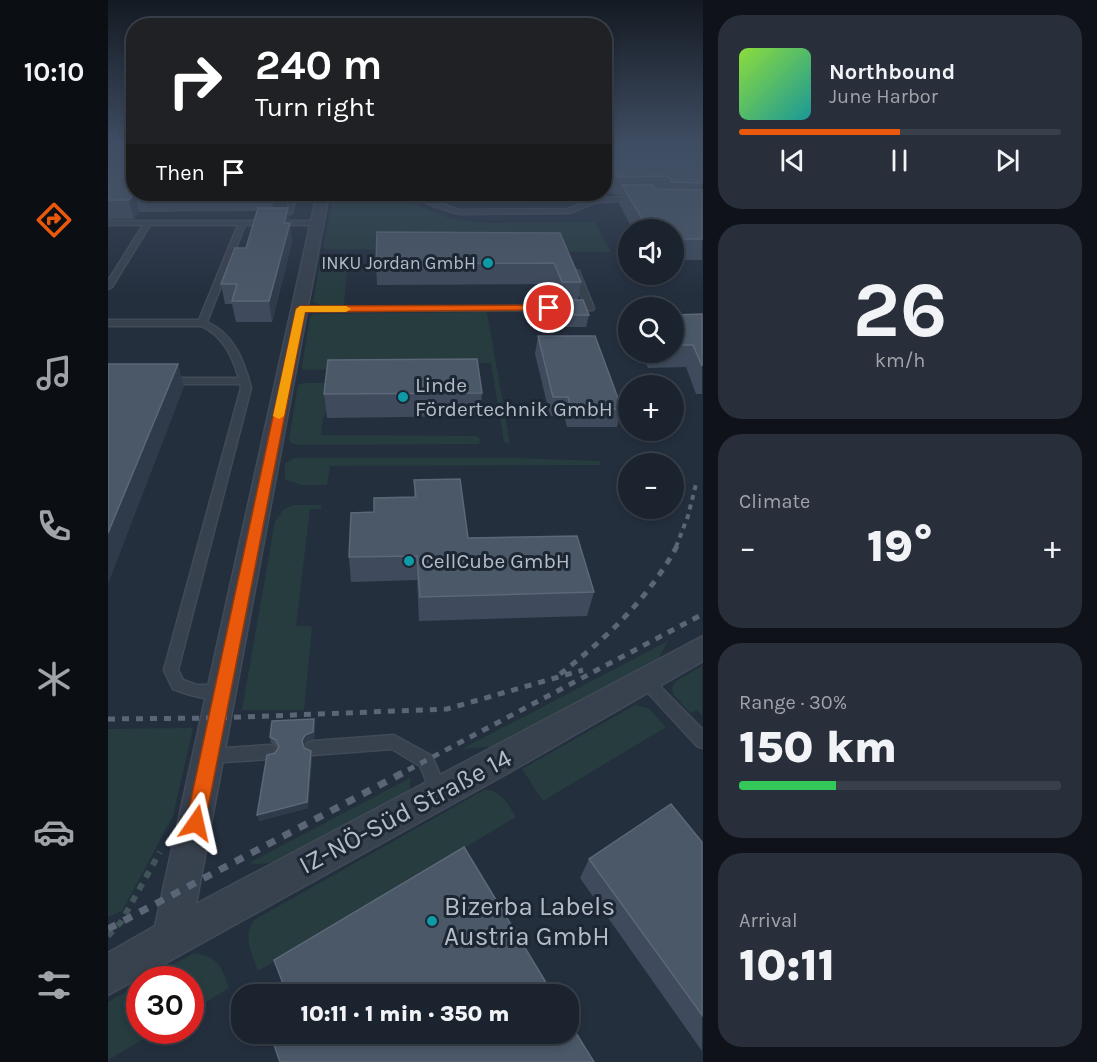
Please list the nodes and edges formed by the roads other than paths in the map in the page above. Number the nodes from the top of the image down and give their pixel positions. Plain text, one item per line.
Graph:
1 (612, 200) edge
2 (292, 201) edge
3 (322, 201) edge
4 (426, 201) edge
5 (594, 201) edge
6 (641, 202) edge
7 (108, 223) edge
8 (148, 223) junction
9 (242, 223) junction
10 (279, 223) junction
11 (318, 223) junction
12 (573, 265) edge
13 (108, 287) edge
14 (300, 309) junction
15 (108, 323) edge
16 (202, 323) junction
17 (154, 381) edge
18 (245, 381) junction
19 (702, 647) edge
20 (645, 680) junction
21 (223, 691) junction
22 (702, 741) edge
23 (313, 748) dead end
24 (270, 752) edge
25 (209, 756) junction
26 (440, 792) junction
27 (171, 938) junction
28 (108, 975) edge

1 - 6 lane
2 - 10 lane
3 - 11 street
4 - 5 lane
7 - 8 lane
8 - 9 lane
8 - 13 lane
9 - 10 lane
9 - 16 lane
10 - 11 lane
11 - 14 street
12 - 14 lane
14 - 21 street
15 - 16 lane
16 - 18 lane
17 - 18 lane
18 - 21 lane
19 - 20 street, IZ-NÖ-Süd Straße 14
20 - 22 lane
20 - 26 street, IZ-NÖ-Süd Straße 14
21 - 25 street
23 - 26 lane
24 - 25 lane
25 - 27 street
26 - 27 street, IZ-NÖ-Süd Straße 14
27 - 28 street, IZ-NÖ-Süd Straße 14

